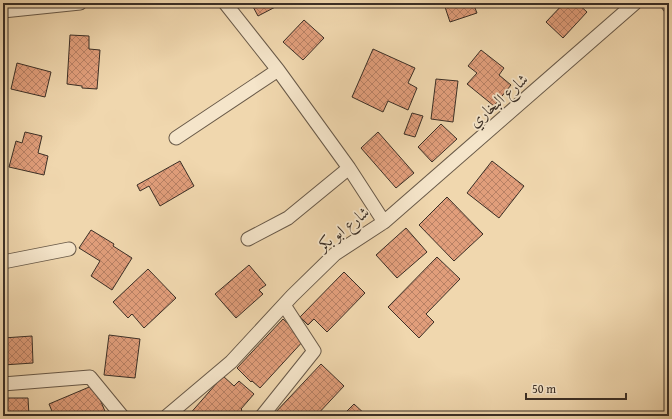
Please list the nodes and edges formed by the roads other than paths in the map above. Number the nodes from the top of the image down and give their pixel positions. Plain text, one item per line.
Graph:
1 (80, 3) edge
2 (225, 3) edge
3 (635, 3) edge
4 (667, 3) edge
5 (669, 6) edge
6 (3, 11) edge
7 (278, 70) junction
8 (176, 138) dead end
9 (349, 168) junction
10 (384, 222) junction
11 (248, 239) dead end
12 (69, 249) dead end
13 (3, 262) edge
14 (284, 305) junction
15 (3, 384) edge
16 (122, 416) edge
17 (167, 416) edge
18 (262, 416) edge

1 - 6 street
2 - 7 street, شارع ابو بكر
3 - 10 street, شارع البخاري
4 - 5 street
7 - 8 street
7 - 9 street, شارع ابو بكر
9 - 10 street, شارع ابو بكر
9 - 11 street
10 - 14 street, شارع ابو بكر
12 - 13 street
14 - 17 street, شارع ابو بكر
14 - 18 street
15 - 16 street

